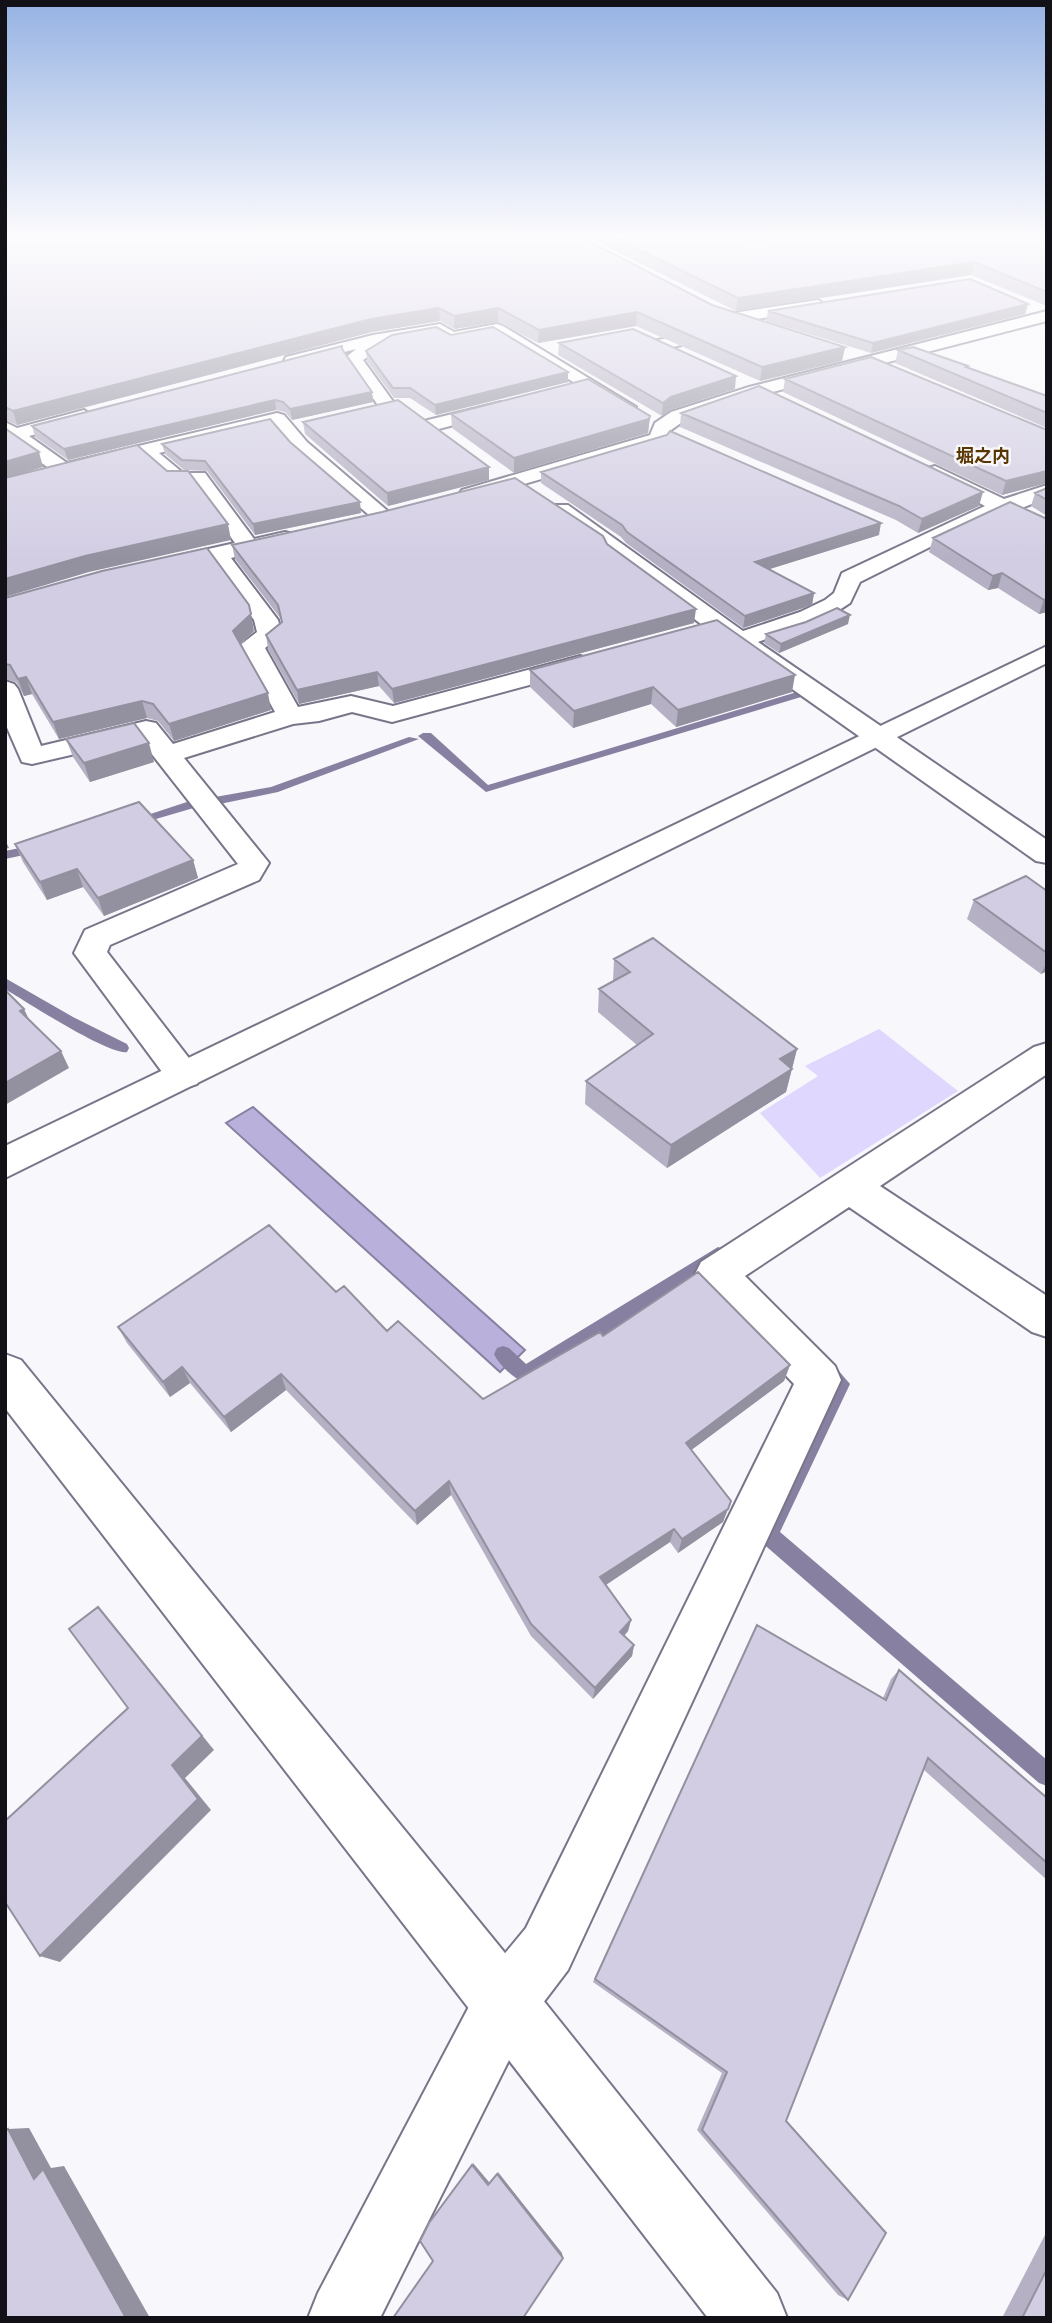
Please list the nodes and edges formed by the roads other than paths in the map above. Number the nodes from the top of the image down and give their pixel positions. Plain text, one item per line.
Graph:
1 (367, 343) edge
2 (381, 343) edge
3 (520, 343) edge
4 (656, 343) edge
5 (939, 343) edge
6 (560, 347) edge
7 (534, 352) junction
8 (845, 353) edge
9 (683, 357) edge
10 (870, 361) junction
11 (272, 367) edge
12 (896, 372) edge
13 (731, 379) edge
14 (588, 385) junction
15 (561, 391) edge
16 (755, 391) junction
17 (522, 401) edge
18 (779, 401) edge
19 (401, 407) junction
20 (103, 411) edge
21 (363, 412) edge
22 (654, 423) junction
23 (312, 424) edge
24 (431, 425) junction
25 (286, 430) junction
26 (8, 433) edge
27 (451, 439) edge
28 (684, 439) edge
29 (145, 451) junction
30 (924, 467) edge
31 (491, 469) edge
32 (64, 470) junction
33 (37, 479) edge
34 (515, 482) junction
35 (1047, 491) edge
36 (447, 500) edge
37 (1003, 505) junction
38 (409, 510) edge
39 (1026, 516) edge
40 (383, 517) junction
41 (356, 523) edge
42 (303, 535) edge
43 (250, 547) junction
44 (217, 554) junction
45 (138, 572) edge
46 (730, 633) junction
47 (684, 636) edge
48 (1047, 653) edge
49 (610, 656) edge
50 (5, 689) edge
51 (290, 716) junction
52 (878, 737) junction
53 (167, 755) junction
54 (1047, 854) edge
55 (1047, 1056) edge
56 (184, 1075) junction
57 (5, 1163) edge
58 (849, 1186) junction
59 (1047, 1319) edge
60 (5, 1374) edge
61 (505, 2002) junction
62 (343, 2318) edge
63 (752, 2318) edge

1 - 11 street
2 - 19 street
3 - 7 street
4 - 9 street
5 - 10 street
6 - 7 street
7 - 14 street
8 - 10 street
10 - 12 street
10 - 16 street
13 - 16 street
14 - 15 street
14 - 22 street
16 - 18 street
16 - 22 street
17 - 24 street
19 - 21 street
19 - 24 street
20 - 26 street
22 - 28 street
22 - 34 street
23 - 25 street
24 - 27 street
25 - 29 street
25 - 40 street
26 - 32 street
29 - 32 street
29 - 43 street
30 - 37 street
31 - 34 street
32 - 33 street
34 - 36 street
34 - 46 street
35 - 37 street
37 - 39 street
37 - 46 street
38 - 40 street
40 - 41 street
42 - 43 street
43 - 44 street
44 - 45 street
44 - 51 street
46 - 47 street
46 - 52 street
48 - 52 street
49 - 51 street
50 - 53 street
51 - 53 street
52 - 54 street
52 - 56 street
53 - 56 street
55 - 58 street
56 - 57 street
58 - 59 street
58 - 61 street
60 - 61 street
61 - 62 street
61 - 63 street

